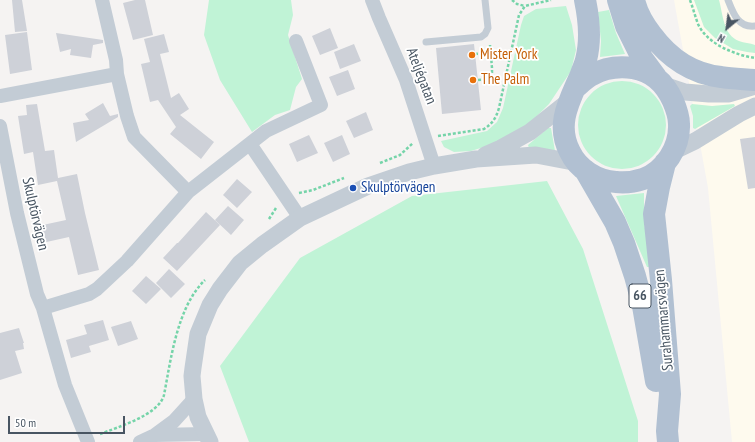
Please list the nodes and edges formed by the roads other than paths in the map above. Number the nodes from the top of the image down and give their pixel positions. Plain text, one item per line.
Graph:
1 (102, 0) edge
2 (372, 0) edge
3 (485, 0) edge
4 (585, 0) edge
5 (618, 0) edge
6 (634, 0) edge
7 (728, 0) edge
8 (755, 26) edge
9 (296, 41) dead end
10 (426, 42) dead end
11 (117, 74) junction
12 (755, 80) edge
13 (660, 81) junction
14 (755, 86) edge
15 (572, 95) junction
16 (0, 96) edge
17 (755, 106) edge
18 (0, 126) edge
19 (250, 144) junction
20 (669, 158) junction
21 (476, 159) junction
22 (434, 166) junction
23 (581, 167) junction
24 (188, 192) junction
25 (300, 218) junction
26 (43, 308) junction
27 (194, 399) junction
28 (155, 435) junction
29 (668, 437) edge
30 (208, 438) edge
31 (88, 441) edge
32 (140, 442) edge

1 - 11 street
2 - 22 street, Ateljégatan
3 - 10 lane
4 - 15 main road, 66
5 - 13 main road, 66
6 - 12 main road
7 - 8 lane
9 - 19 street
11 - 16 street
11 - 24 street
13 - 14 street
13 - 15 main road
13 - 20 main road, 66
15 - 21 street
15 - 23 main road, 66
17 - 20 street
18 - 26 street, Skulptörvägen
19 - 24 street
19 - 25 street
20 - 23 main road, 66
20 - 29 main road, Surahammarsvägen / 66
21 - 22 street
21 - 23 street
22 - 25 street
23 - 29 main road, Surahammarsvägen / 66
24 - 26 street
25 - 27 street
26 - 31 street, Skulptörvägen
27 - 28 street
27 - 30 street
28 - 30 street
28 - 32 street

